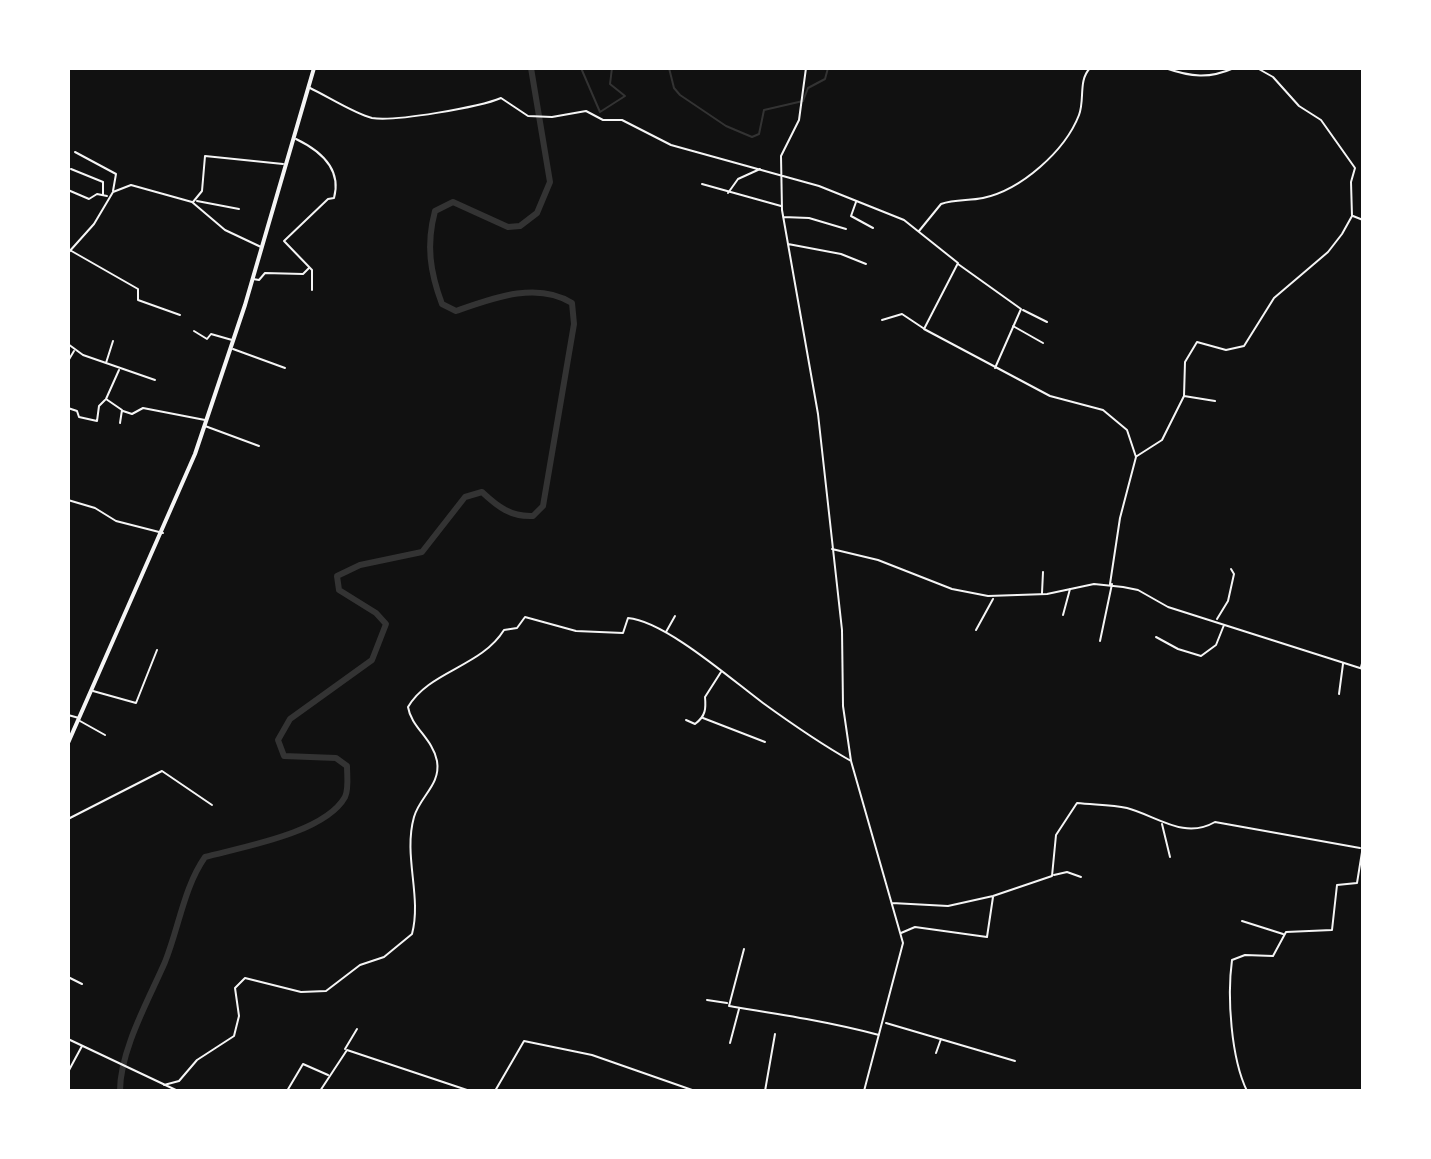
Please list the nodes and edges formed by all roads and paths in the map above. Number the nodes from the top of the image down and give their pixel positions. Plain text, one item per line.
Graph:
1 (314, 68) edge
2 (806, 68) edge
3 (1090, 68) edge
4 (1165, 68) edge
5 (1234, 68) edge
6 (1257, 68) edge
7 (1226, 70) edge
8 (307, 87) junction
9 (292, 138) junction
10 (75, 152) dead end
11 (285, 164) junction
12 (71, 169) dead end
13 (761, 169) junction
14 (779, 173) junction
15 (702, 184) dead end
16 (68, 190) edge
17 (113, 192) junction
18 (728, 194) junction
19 (103, 195) junction
20 (110, 196) junction
21 (194, 201) junction
22 (856, 201) junction
23 (782, 207) junction
24 (239, 209) dead end
25 (1352, 216) junction
26 (783, 217) junction
27 (1363, 220) edge
28 (873, 228) dead end
29 (846, 229) dead end
30 (919, 231) junction
31 (787, 243) junction
32 (262, 247) junction
33 (69, 250) edge
34 (958, 263) junction
35 (866, 264) dead end
36 (310, 268) junction
37 (253, 279) junction
38 (312, 290) dead end
39 (1021, 309) junction
40 (180, 315) dead end
41 (882, 320) dead end
42 (1047, 322) dead end
43 (1012, 326) junction
44 (924, 329) junction
45 (194, 331) dead end
46 (233, 340) junction
47 (113, 341) dead end
48 (1043, 343) dead end
49 (68, 344) edge
50 (230, 347) junction
51 (74, 350) junction
52 (68, 361) edge
53 (106, 364) junction
54 (119, 368) junction
55 (285, 368) dead end
56 (995, 369) junction
57 (155, 380) dead end
58 (1184, 396) junction
59 (106, 399) junction
60 (1215, 401) dead end
61 (68, 408) edge
62 (123, 411) junction
63 (120, 423) dead end
64 (206, 423) junction
65 (259, 446) dead end
66 (1136, 457) junction
67 (68, 500) edge
68 (163, 533) junction
69 (832, 549) junction
70 (1231, 569) dead end
71 (1043, 572) dead end
72 (1111, 584) junction
73 (1070, 588) junction
74 (1042, 594) junction
75 (994, 597) junction
76 (1063, 615) dead end
77 (675, 616) dead end
78 (1216, 621) junction
79 (1224, 623) junction
80 (976, 630) dead end
81 (665, 634) junction
82 (1156, 637) dead end
83 (1100, 641) dead end
84 (157, 650) dead end
85 (1363, 660) edge
86 (1343, 663) junction
87 (1362, 669) edge
88 (722, 671) junction
89 (92, 691) junction
90 (1339, 694) dead end
91 (68, 715) edge
92 (702, 717) junction
93 (79, 719) junction
94 (686, 720) dead end
95 (105, 735) dead end
96 (765, 742) dead end
97 (68, 743) edge
98 (851, 761) junction
99 (212, 805) dead end
100 (68, 819) edge
101 (1161, 822) junction
102 (1361, 847) edge
103 (1170, 857) dead end
104 (1053, 875) junction
105 (1081, 877) dead end
106 (1357, 883) junction
107 (1363, 883) edge
108 (993, 896) junction
109 (890, 903) junction
110 (1242, 921) dead end
111 (900, 933) junction
112 (1284, 934) junction
113 (744, 949) dead end
114 (68, 977) edge
115 (82, 984) dead end
116 (707, 1000) dead end
117 (728, 1003) junction
118 (739, 1008) junction
119 (884, 1022) junction
120 (357, 1029) dead end
121 (775, 1034) dead end
122 (881, 1036) junction
123 (941, 1038) junction
124 (68, 1039) edge
125 (730, 1043) dead end
126 (82, 1045) junction
127 (345, 1050) junction
128 (936, 1053) dead end
129 (1015, 1061) dead end
130 (68, 1072) edge
131 (329, 1075) junction
132 (164, 1085) junction
133 (178, 1091) edge
134 (287, 1091) edge
135 (320, 1091) edge
136 (470, 1091) edge
137 (495, 1091) edge
138 (695, 1091) edge
139 (765, 1091) edge
140 (864, 1091) edge
141 (1247, 1091) edge

1 - 8 main road
2 - 14 street
3 - 30 street
4 - 7 street
5 - 7 street
6 - 25 street
8 - 9 main road
8 - 13 street
9 - 11 main road
9 - 36 street
10 - 17 street
11 - 21 street
11 - 32 main road
12 - 19 street
13 - 14 street
13 - 18 street
14 - 22 street
14 - 23 street
15 - 18 street
16 - 19 street
17 - 20 street
17 - 21 street
18 - 23 street
19 - 20 street
20 - 33 street
21 - 24 street
21 - 32 street
22 - 28 street
22 - 30 street
23 - 26 street
25 - 27 street
25 - 58 street
26 - 29 street
26 - 31 street
30 - 34 street
31 - 35 street
31 - 69 street
32 - 37 main road
33 - 40 street
34 - 39 street
34 - 44 street
36 - 37 street
36 - 38 street
37 - 46 main road
39 - 42 street
39 - 43 street
41 - 44 street
43 - 48 street
43 - 56 street
44 - 56 street
45 - 46 street
46 - 50 main road
47 - 53 street
49 - 51 street
50 - 55 street
50 - 64 main road
51 - 52 street
51 - 53 street
53 - 54 street
54 - 57 street
54 - 59 street
56 - 66 street
58 - 60 street
58 - 66 street
59 - 61 street
59 - 62 street
62 - 63 street
62 - 64 street
64 - 65 street
64 - 68 main road
66 - 72 street
67 - 68 street
68 - 89 main road
69 - 75 street
69 - 98 street
70 - 78 street
71 - 74 street
72 - 73 street
72 - 78 street
72 - 83 street
73 - 74 street
73 - 76 street
74 - 75 street
75 - 80 street
77 - 81 street
78 - 79 street
79 - 82 street
79 - 86 street
81 - 88 street
81 - 132 street
84 - 89 street
85 - 87 street
86 - 87 street
86 - 90 street
88 - 92 street
88 - 98 street
89 - 93 main road
91 - 93 street
92 - 94 street
92 - 96 street
93 - 95 street
93 - 97 main road
98 - 109 street
99 - 100 street
101 - 102 street
101 - 103 street
101 - 104 street
102 - 106 street
104 - 105 street
104 - 108 street
106 - 107 street
106 - 112 street
108 - 109 street
108 - 111 street
109 - 111 street
110 - 112 street
111 - 119 street
112 - 141 street
113 - 117 street
114 - 115 street
116 - 117 street
117 - 118 street
118 - 122 street
118 - 125 street
119 - 122 street
119 - 123 street
120 - 127 street
121 - 139 street
122 - 140 street
123 - 128 street
123 - 129 street
124 - 126 street
126 - 130 street
126 - 132 street
127 - 131 street
127 - 136 street
131 - 134 street
131 - 135 street
132 - 133 street
137 - 138 street

